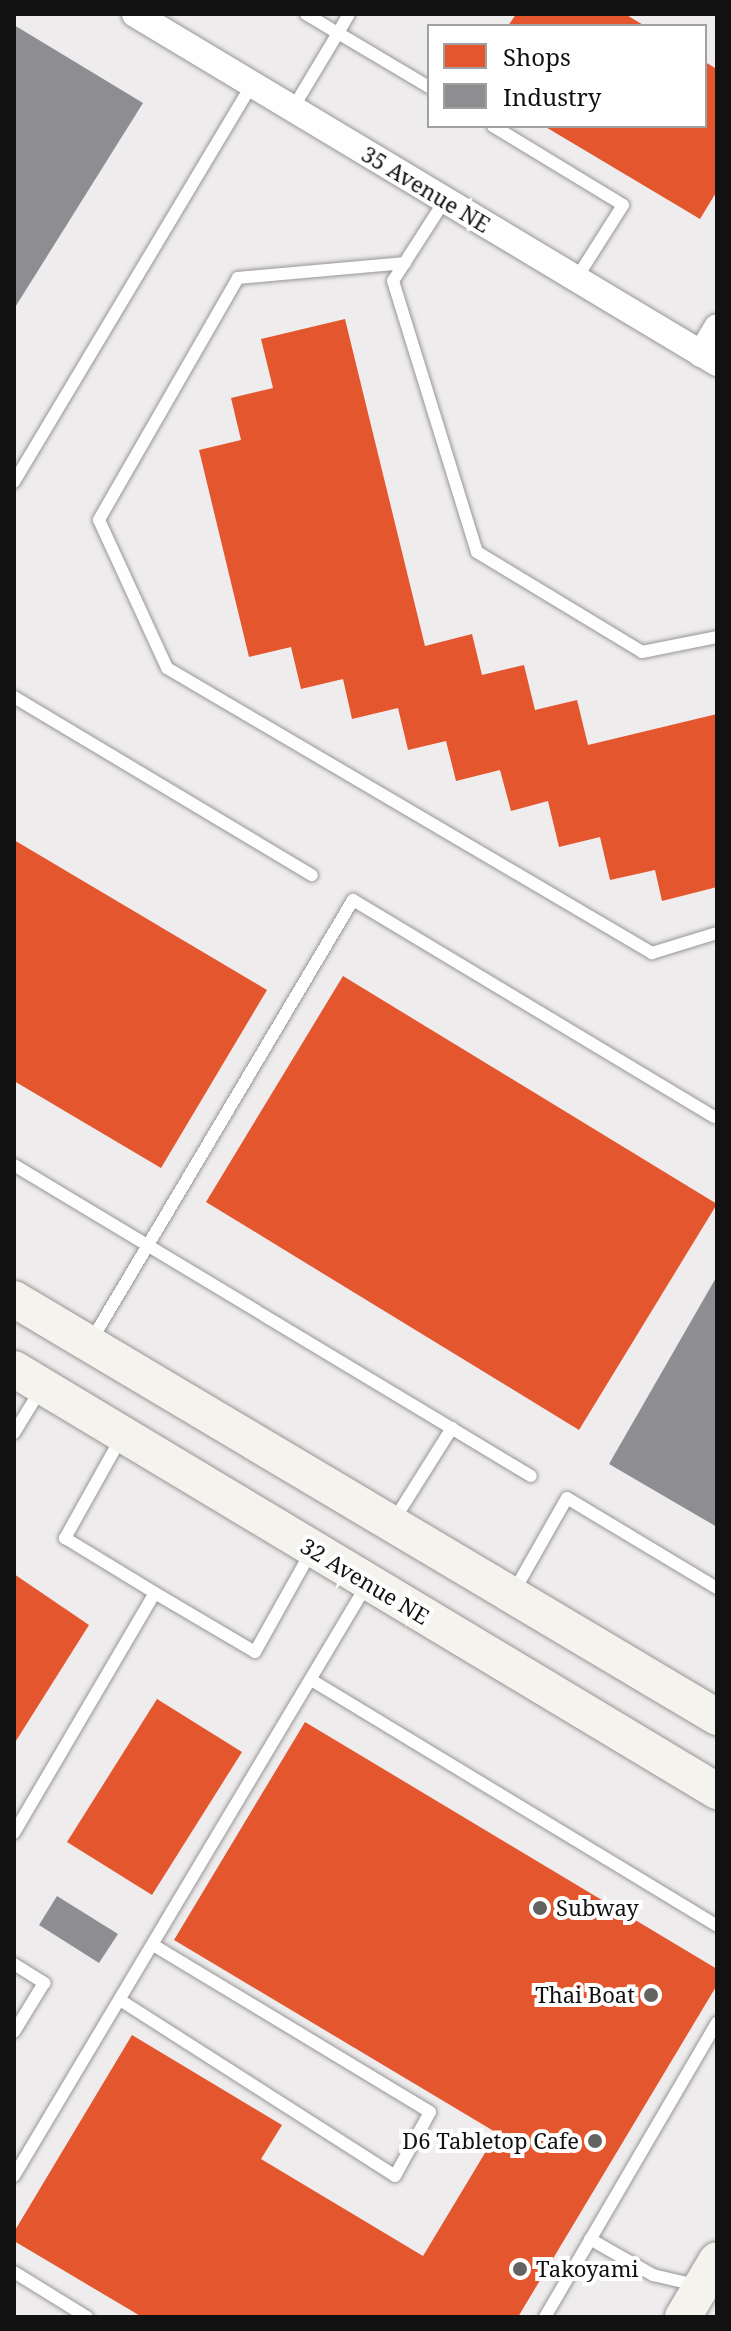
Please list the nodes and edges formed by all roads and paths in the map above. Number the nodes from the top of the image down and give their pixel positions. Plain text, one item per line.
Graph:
1 (135, 14) edge
2 (306, 14) edge
3 (349, 14) edge
4 (338, 33) junction
5 (252, 84) junction
6 (427, 86) edge
7 (293, 108) junction
8 (496, 128) edge
9 (445, 200) junction
10 (405, 263) junction
11 (576, 279) junction
12 (717, 327) edge
13 (709, 359) edge
14 (14, 482) edge
15 (717, 637) edge
16 (14, 697) edge
17 (312, 875) dead end
18 (717, 933) edge
19 (714, 1117) dead end
20 (14, 1165) edge
21 (149, 1246) junction
22 (14, 1299) edge
23 (89, 1344) junction
24 (28, 1378) edge
25 (452, 1428) junction
26 (14, 1433) edge
27 (123, 1435) junction
28 (531, 1476) dead end
29 (392, 1524) junction
30 (312, 1549) junction
31 (367, 1583) junction
32 (717, 1588) edge
33 (155, 1593) junction
34 (512, 1595) junction
35 (313, 1681) junction
36 (717, 1717) edge
37 (717, 1791) edge
38 (14, 1833) edge
39 (717, 1926) edge
40 (153, 1945) junction
41 (14, 1964) edge
42 (120, 2000) junction
43 (717, 2023) edge
44 (14, 2032) edge
45 (14, 2176) edge
46 (590, 2239) junction
47 (14, 2272) edge
48 (712, 2280) edge
49 (87, 2317) edge
50 (545, 2317) edge
51 (683, 2317) edge

1 - 5 street, 35 Avenue NE
2 - 4 lane
3 - 4 lane
4 - 6 lane
4 - 7 lane
5 - 7 street, 35 Avenue NE
5 - 14 lane
7 - 9 street, 35 Avenue NE
8 - 11 lane
9 - 10 lane
9 - 11 street, 35 Avenue NE
10 - 15 lane
10 - 18 lane
11 - 13 street, 35 Avenue NE
12 - 13 street
16 - 17 lane
19 - 21 lane
20 - 21 lane
21 - 23 lane
21 - 25 lane
22 - 23 main road
23 - 29 main road
24 - 26 lane
24 - 27 main road, 32 Avenue NE
25 - 28 lane
25 - 29 lane
27 - 30 main road, 32 Avenue NE
27 - 33 lane
29 - 34 main road
30 - 31 main road, 32 Avenue NE
30 - 33 lane
31 - 35 lane
31 - 37 main road, 32 Avenue NE
32 - 34 lane
33 - 38 lane
34 - 36 main road
35 - 39 lane
35 - 40 lane
40 - 42 lane
40 - 42 lane
41 - 44 lane
42 - 45 lane
43 - 46 lane
46 - 48 lane
46 - 50 lane
47 - 49 lane
48 - 51 main road

